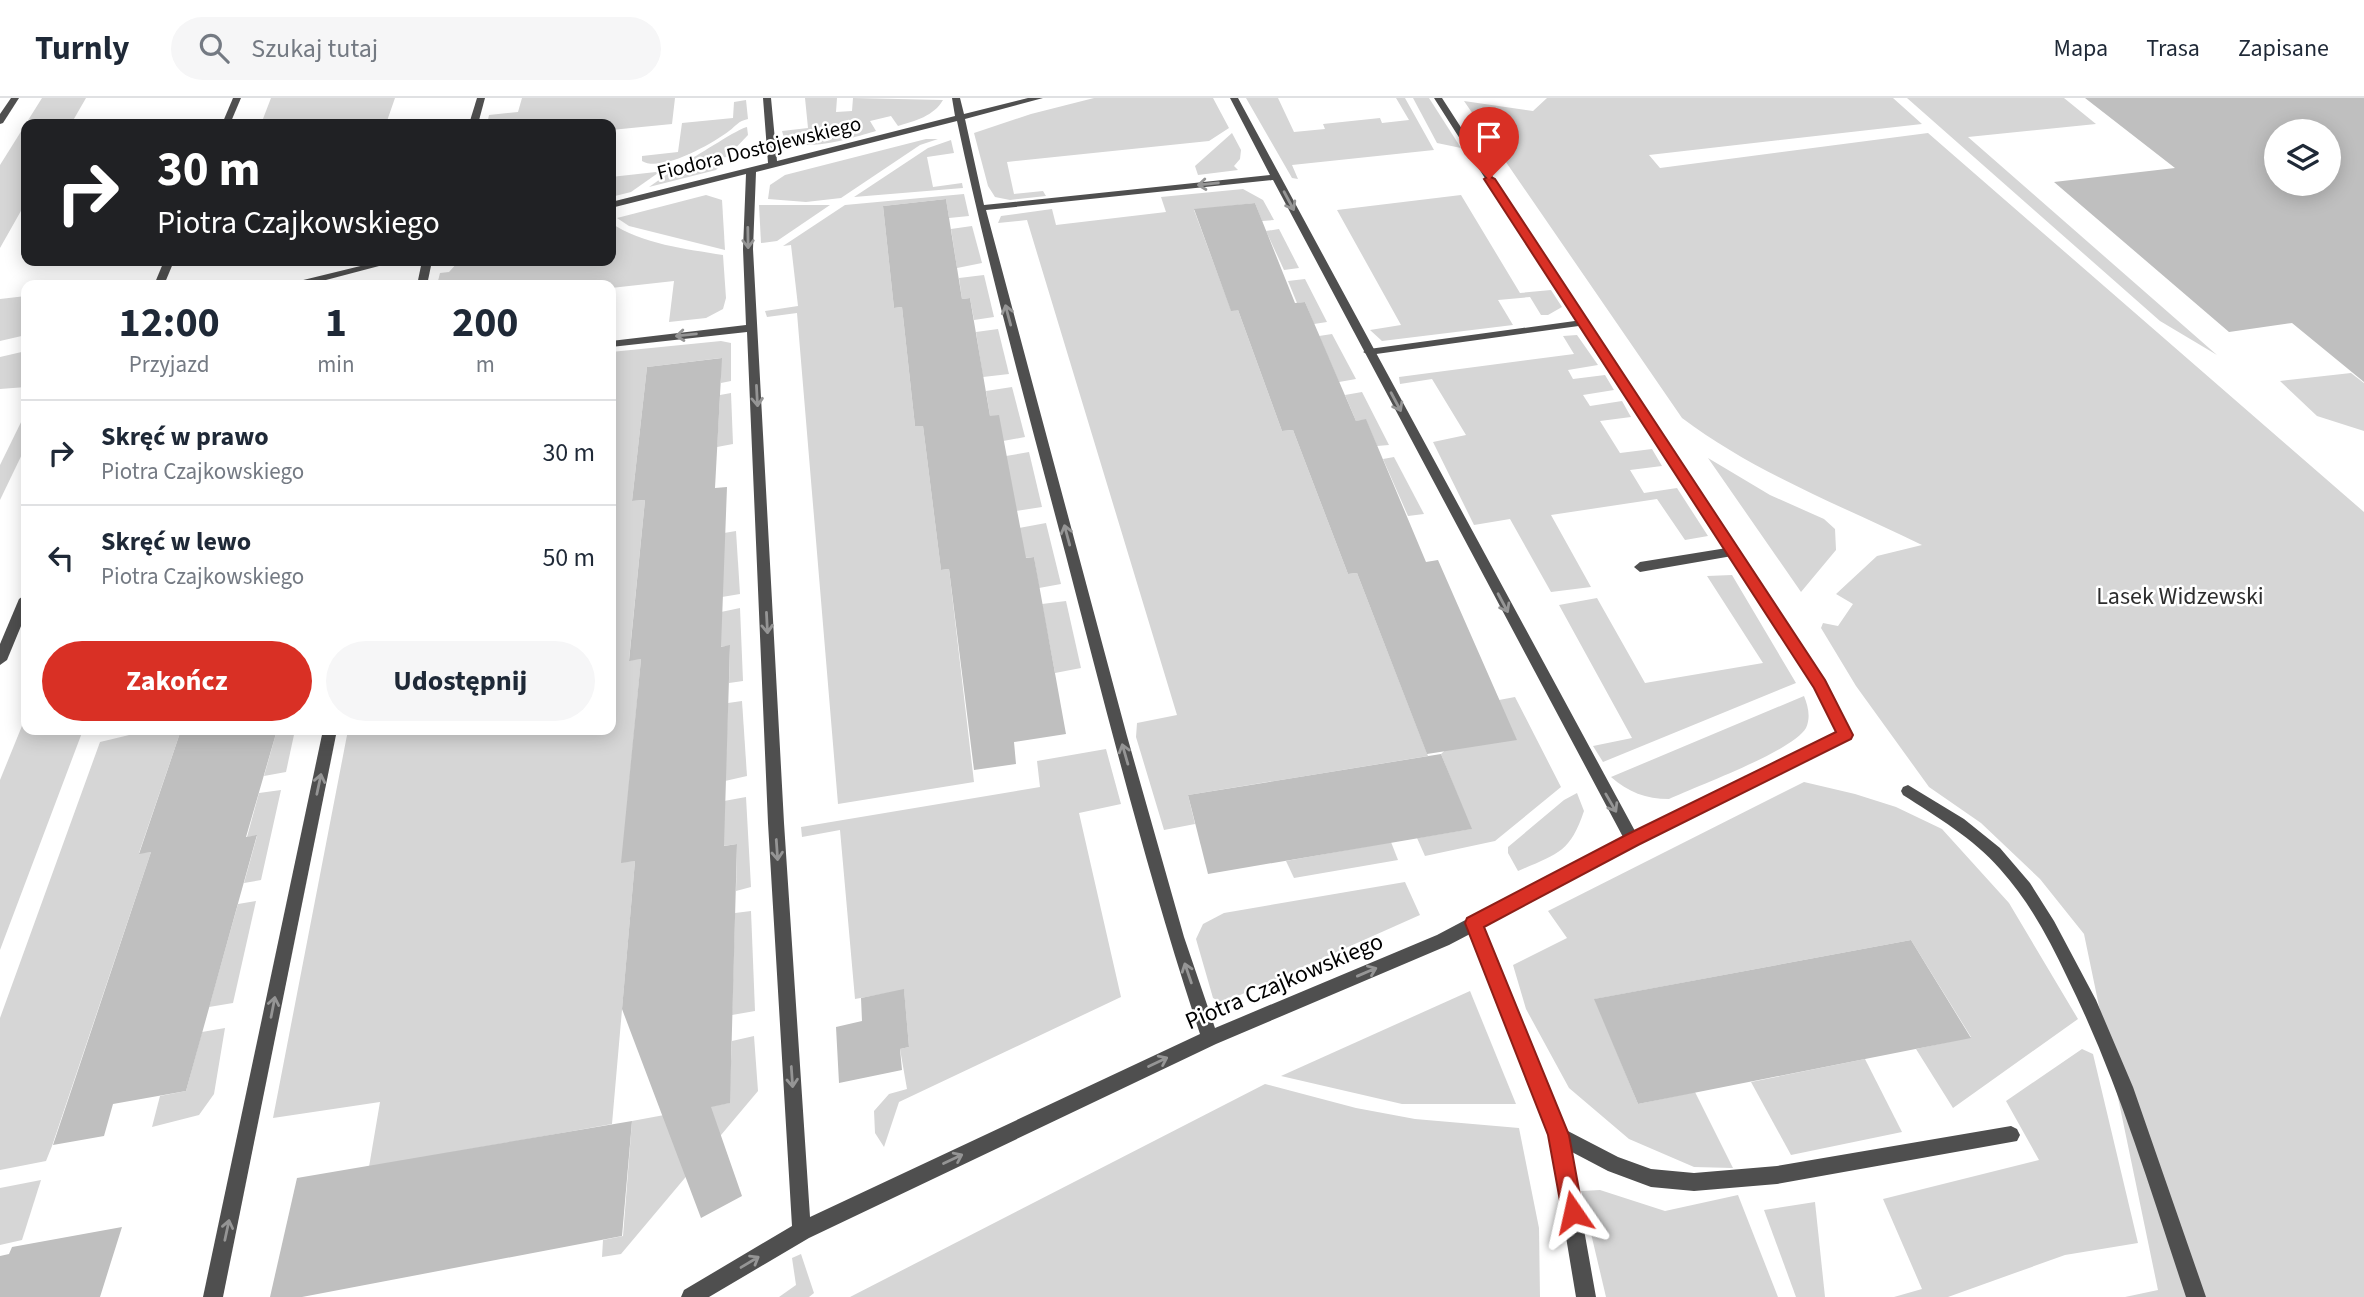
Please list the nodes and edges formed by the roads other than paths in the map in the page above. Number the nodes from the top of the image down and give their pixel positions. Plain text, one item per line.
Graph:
1 (15, 98) edge
2 (237, 98) edge
3 (481, 98) edge
4 (767, 98) edge
5 (956, 98) edge
6 (1039, 98) edge
7 (1234, 98) edge
8 (1438, 98) edge
9 (961, 117) junction
10 (228, 119) edge
11 (475, 119) edge
12 (0, 121) edge
13 (772, 164) junction
14 (751, 170) junction
15 (1276, 177) junction
16 (616, 204) edge
17 (980, 208) junction
18 (373, 266) edge
19 (315, 280) edge
20 (1582, 323) junction
21 (753, 328) junction
22 (616, 343) edge
23 (1369, 352) junction
24 (1733, 552) junction
25 (1640, 567) dead end
26 (21, 610) edge
27 (0, 660) edge
28 (329, 735) edge
29 (1908, 791) dead end
30 (1632, 840) junction
31 (1474, 923) junction
32 (1210, 1038) junction
33 (1559, 1135) junction
34 (2011, 1135) dead end
35 (802, 1231) junction
36 (213, 1297) edge
37 (691, 1297) edge
38 (1586, 1297) edge
39 (2196, 1297) edge

1 - 12 street
2 - 10 street
3 - 11 street
4 - 13 street
5 - 9 street
6 - 9 street, Fiodora Dostojewskiego
7 - 15 street
8 - 20 street
9 - 13 street, Fiodora Dostojewskiego
9 - 17 street
13 - 14 street, Fiodora Dostojewskiego
14 - 16 street, Fiodora Dostojewskiego
14 -> 21 street
15 -> 17 street
15 -> 23 street
32 -> 17 street
18 - 19 street
20 - 23 street
20 - 24 street
21 -> 22 street
21 -> 35 street
23 -> 30 street
24 - 25 street
24 - 30 street, Piotra Czajkowskiego
26 - 27 street
36 -> 28 street
29 - 39 street
30 - 31 street, Piotra Czajkowskiego
32 -> 31 street, Piotra Czajkowskiego
31 - 33 street
35 -> 32 street, Piotra Czajkowskiego
33 - 34 street
33 - 38 street
37 -> 35 street, Piotra Czajkowskiego

